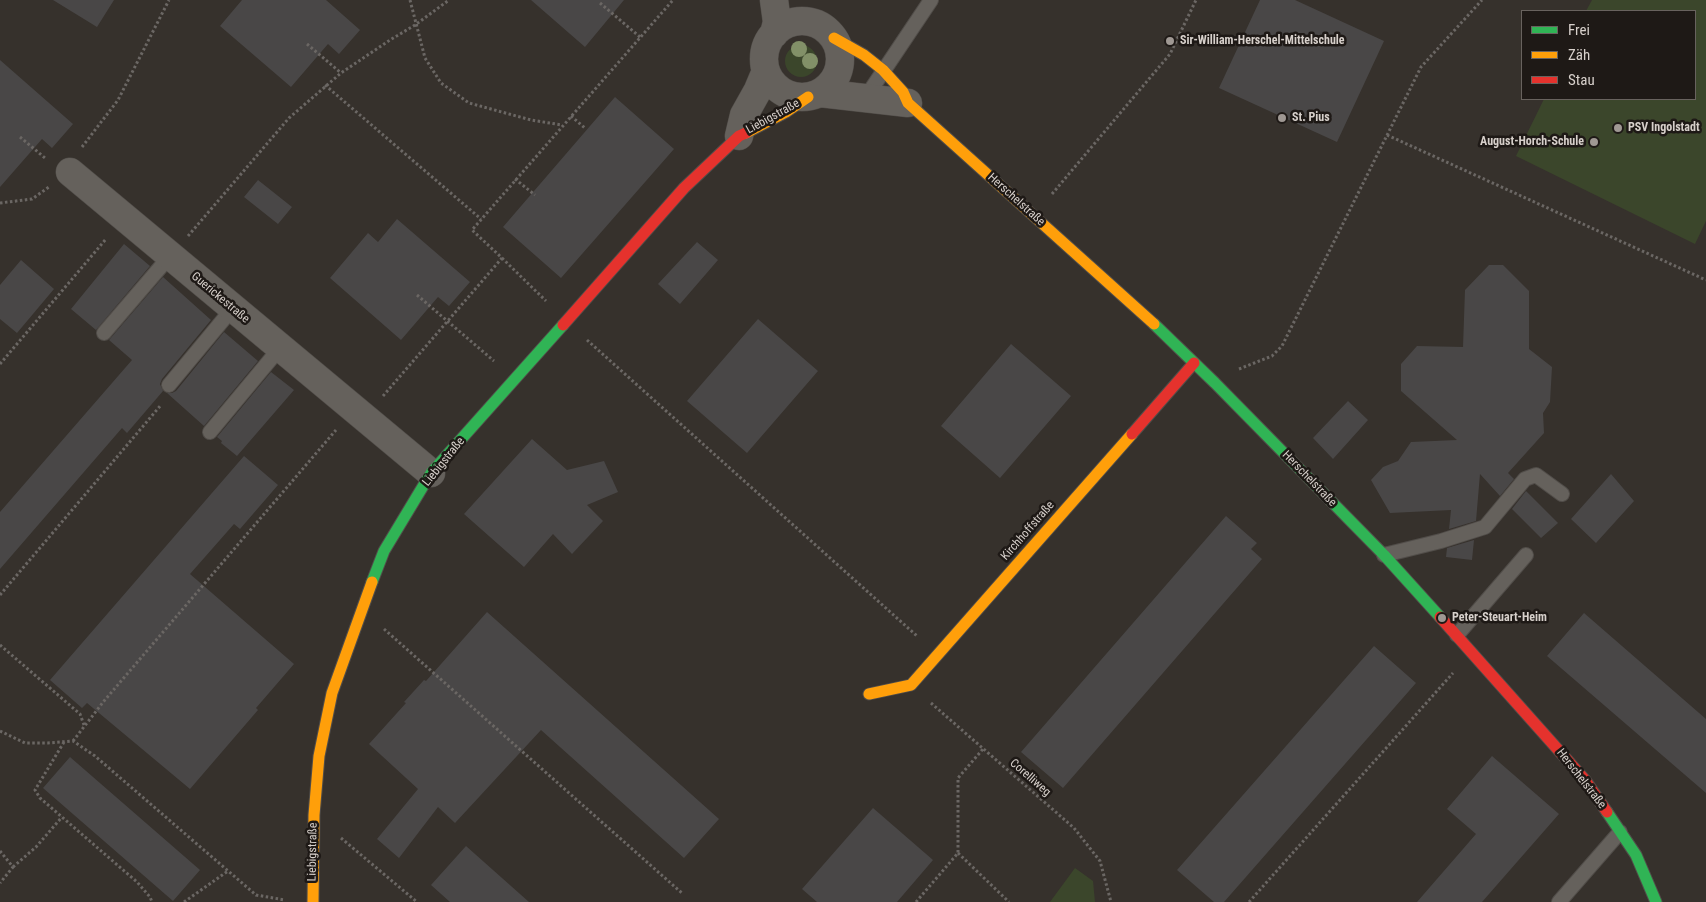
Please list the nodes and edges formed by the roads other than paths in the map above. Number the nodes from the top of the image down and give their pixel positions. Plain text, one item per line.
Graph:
1 (774, 0) edge
2 (801, 0) edge
3 (931, 0) edge
4 (826, 31) junction
5 (774, 34) junction
6 (883, 70) junction
7 (766, 71) junction
8 (814, 95) junction
9 (866, 97) junction
10 (908, 103) junction
11 (738, 136) junction
12 (70, 172) road end
13 (170, 256) junction
14 (233, 308) junction
15 (104, 333) dead end
16 (280, 348) junction
17 (1194, 364) junction
18 (169, 385) road end
19 (210, 432) dead end
20 (431, 473) junction
21 (1562, 494) dead end
22 (1384, 555) junction
23 (1526, 555) dead end
24 (1457, 635) junction
25 (869, 694) dead end
26 (1620, 832) junction
27 (316, 901) edge
28 (1559, 902) edge
29 (1656, 902) edge

1 - 5 street
2 - 4 street, Herschelstraße
3 - 6 lane
4 - 5 street, Herschelstraße
4 - 6 street, Herschelstraße
4 - 8 street, Herschelstraße
5 - 7 street
6 - 9 lane
6 - 10 street, Herschelstraße
7 - 8 street
7 - 11 street, Liebigstraße
8 - 9 street
8 - 11 street, Liebigstraße
9 - 10 street
10 - 17 street, Herschelstraße
11 - 20 street, Liebigstraße
12 - 13 street, Guerickestraße
13 - 14 street, Guerickestraße
13 - 15 lane
14 - 16 street, Guerickestraße
14 - 18 lane
16 - 19 lane
16 - 20 street, Guerickestraße
17 - 22 street, Herschelstraße
17 - 25 street, Kirchhoffstraße
20 - 27 street, Liebigstraße
21 - 22 lane
22 - 24 street, Herschelstraße
23 - 24 lane
24 - 26 street, Herschelstraße
26 - 28 lane
26 - 29 street, Herschelstraße

